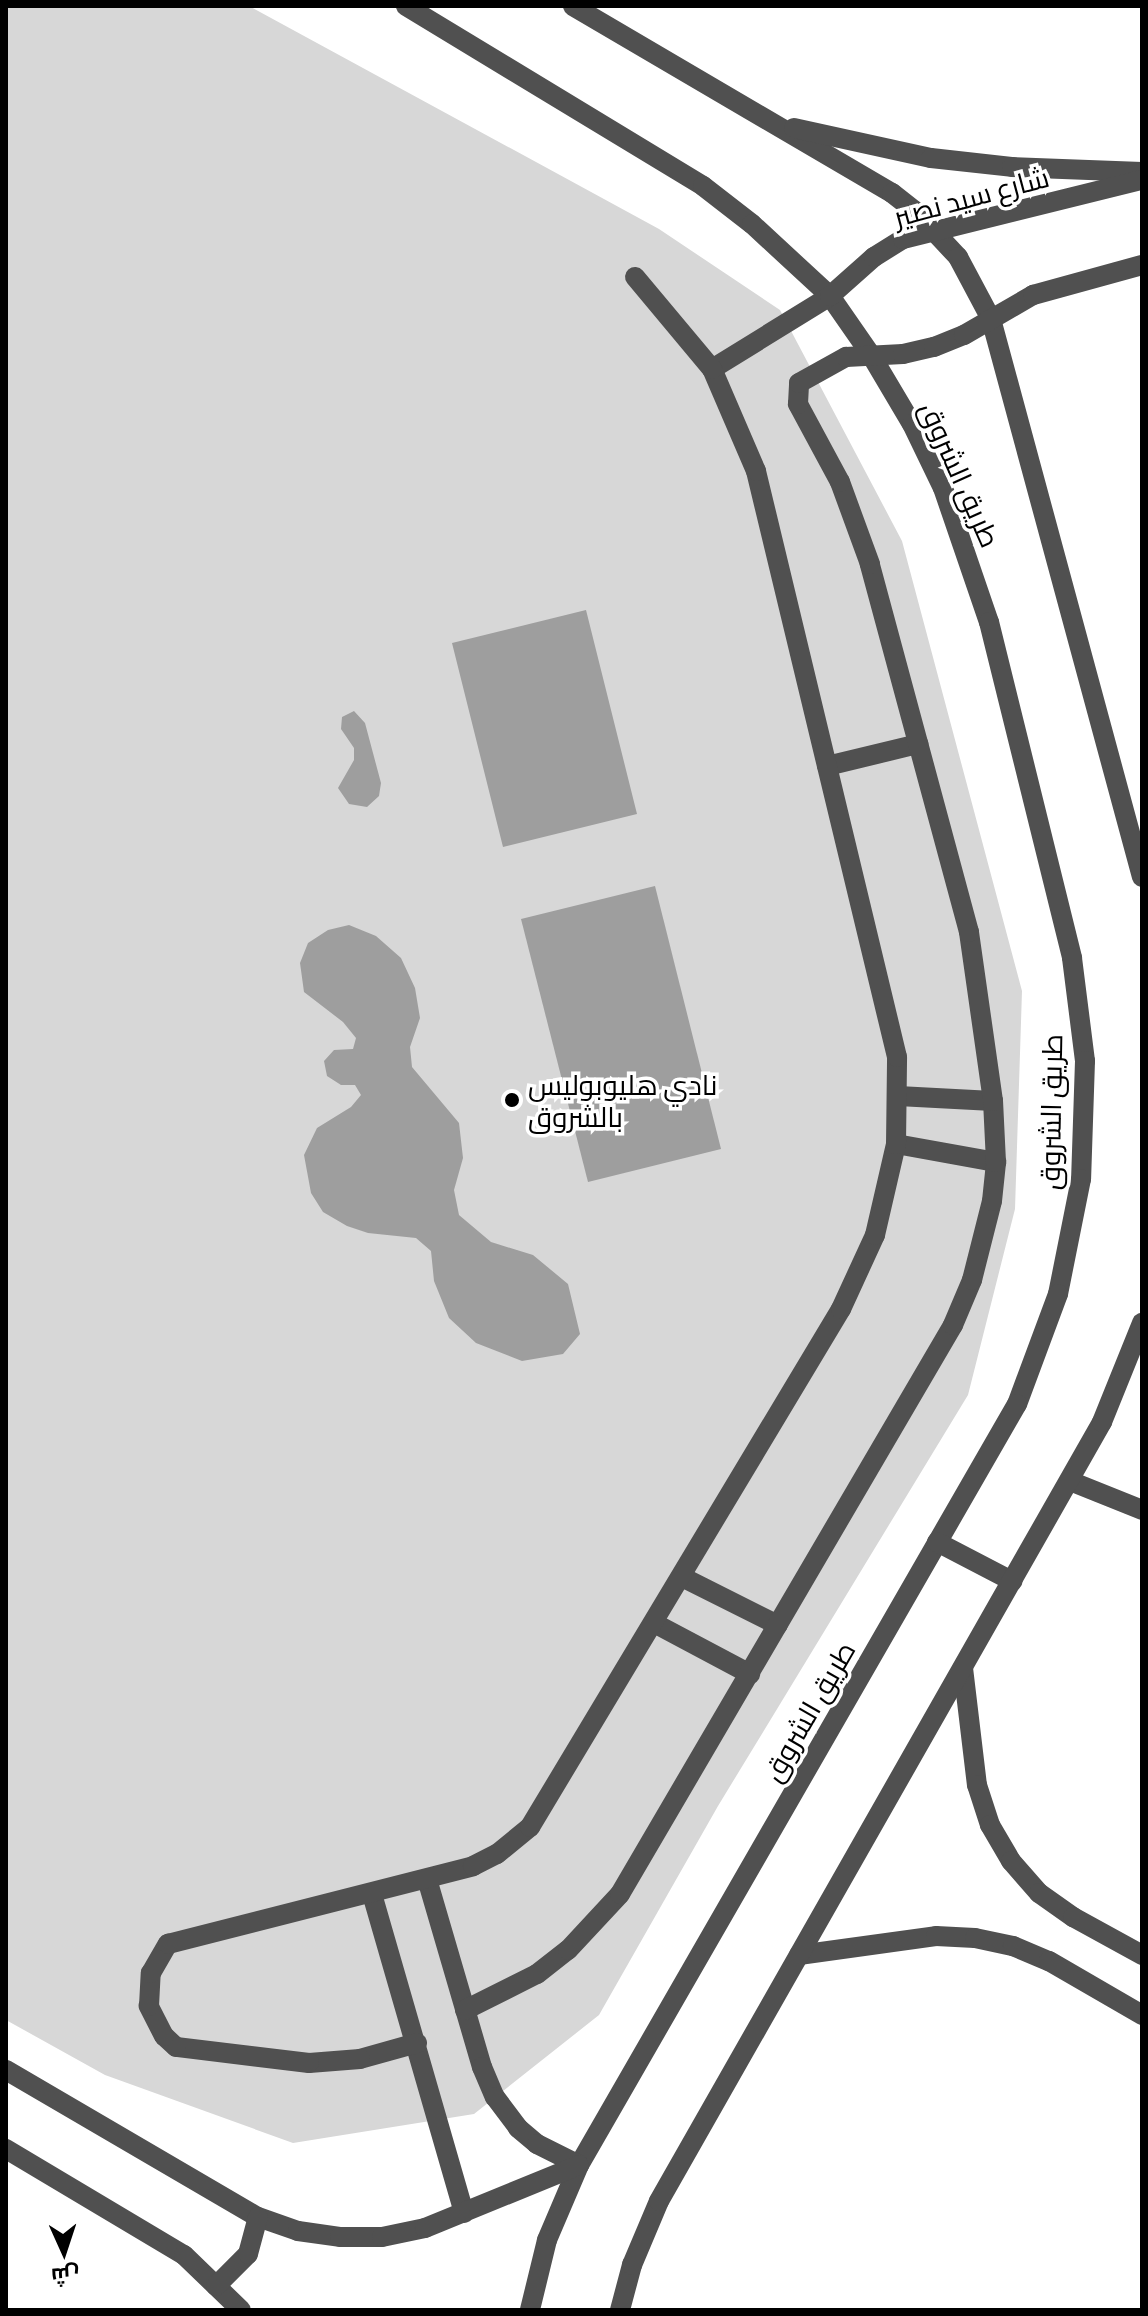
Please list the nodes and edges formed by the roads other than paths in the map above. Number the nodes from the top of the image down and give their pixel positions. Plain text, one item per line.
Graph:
1 (406, 6) edge
2 (573, 6) edge
3 (772, 122) junction
4 (1142, 172) edge
5 (1142, 180) edge
6 (935, 230) junction
7 (1142, 265) edge
8 (635, 277) dead end
9 (830, 296) junction
10 (991, 319) junction
11 (871, 355) junction
12 (712, 369) junction
13 (918, 744) junction
14 (827, 766) junction
15 (1142, 877) edge
16 (898, 1096) junction
17 (993, 1101) junction
18 (896, 1144) junction
19 (996, 1162) junction
20 (1142, 1323) edge
21 (1070, 1481) junction
22 (1142, 1510) edge
23 (937, 1542) junction
24 (682, 1577) junction
25 (1012, 1581) junction
26 (654, 1623) junction
27 (778, 1625) junction
28 (963, 1668) junction
29 (750, 1674) junction
30 (427, 1879) junction
31 (372, 1894) junction
32 (799, 1955) junction
33 (1142, 1955) edge
34 (465, 2010) junction
35 (1142, 2015) edge
36 (417, 2043) junction
37 (6, 2070) edge
38 (6, 2149) edge
39 (579, 2165) junction
40 (464, 2213) junction
41 (258, 2217) junction
42 (216, 2286) junction
43 (241, 2310) edge
44 (530, 2310) edge
45 (620, 2310) edge

1 - 9 street, طريق الشروق
2 - 3 street, طريق الشروق
3 - 4 street
3 - 6 street, طريق الشروق
5 - 6 street, شارع سيد نصير
6 - 9 street, شارع سيد نصير
6 - 10 street, طريق الشروق
7 - 10 street
8 - 12 street
9 - 11 street, طريق الشروق
9 - 12 street, شارع سيد نصير
10 - 11 street
10 - 15 street, طريق الشروق
11 - 13 street
11 - 23 street, طريق الشروق
12 - 14 street
13 - 14 street
13 - 17 street
14 - 16 street
16 - 17 street
16 - 18 street
17 - 19 street
18 - 19 street
18 - 24 street
19 - 27 street
20 - 21 street
21 - 22 street
21 - 25 street
23 - 25 street
23 - 39 street, طريق الشروق
24 - 26 street
24 - 27 street
25 - 28 street
26 - 29 street
26 - 30 street
27 - 29 street
28 - 32 street
28 - 33 street
29 - 34 street
30 - 31 street
30 - 34 street
31 - 36 street
31 - 36 street
32 - 35 street
32 - 45 street
34 - 39 street
36 - 40 street
37 - 41 street
38 - 42 street
39 - 40 street
39 - 44 street, طريق الشروق
40 - 41 street
41 - 42 street
42 - 43 street

